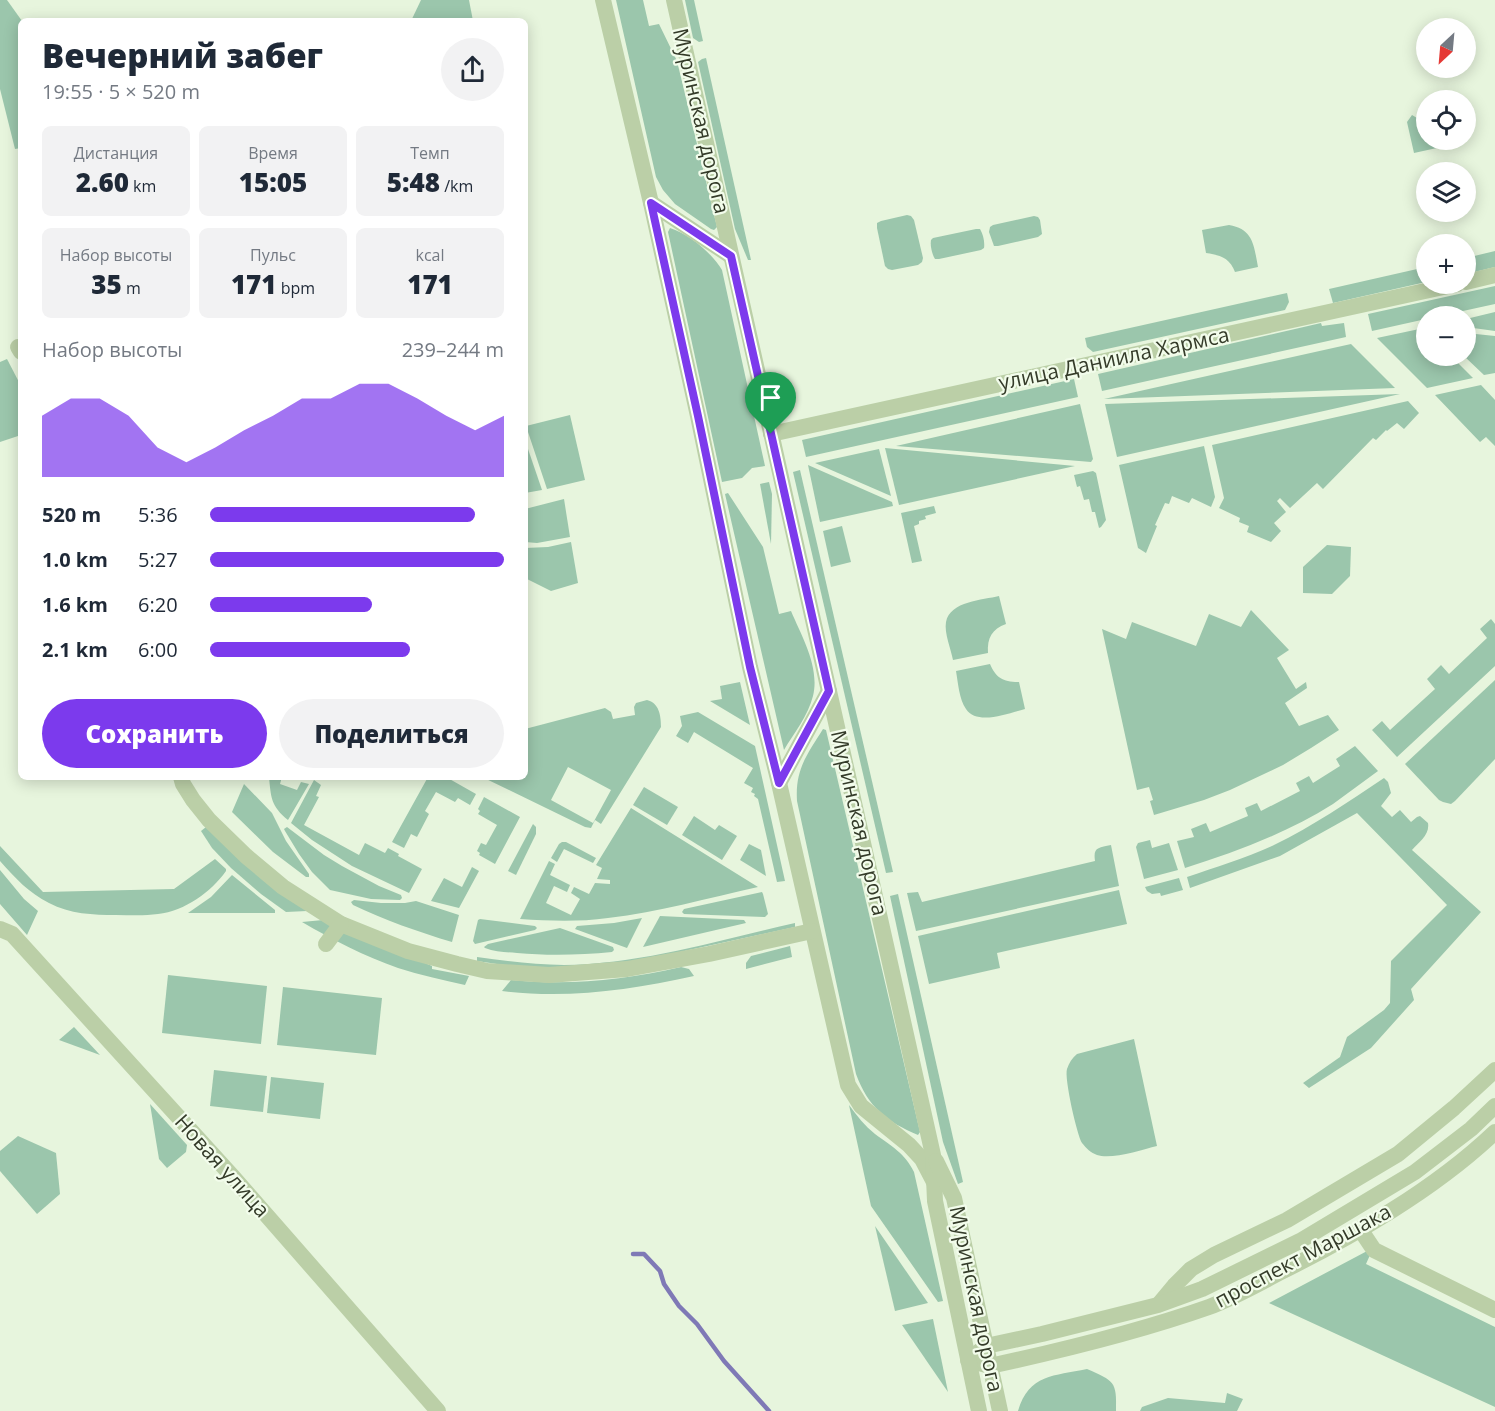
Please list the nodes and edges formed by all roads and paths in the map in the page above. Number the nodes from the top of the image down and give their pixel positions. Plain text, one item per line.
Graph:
1 (603, 0) edge
2 (674, 0) edge
3 (651, 203) junction
4 (731, 256) junction
5 (1495, 275) edge
6 (1476, 280) edge
7 (1416, 293) edge
8 (771, 434) junction
9 (829, 691) junction
10 (182, 780) edge
11 (779, 783) junction
12 (341, 924) junction
13 (0, 929) edge
14 (812, 931) junction
15 (326, 944) dead end
16 (1495, 1070) edge
17 (1495, 1106) edge
18 (1495, 1132) edge
19 (933, 1155) junction
20 (934, 1182) junction
21 (1360, 1229) junction
22 (1158, 1305) junction
23 (1495, 1310) edge
24 (986, 1346) junction
25 (968, 1360) junction
26 (990, 1366) junction
27 (438, 1411) edge
28 (979, 1411) edge
29 (1000, 1411) edge

1 - 3 street
2 - 4 street, Муринская дорога
3 - 4 street
3 - 11 street
4 - 8 street, Муринская дорога
5 - 6 street
7 - 8 street, улица Даниила Хармса
8 - 9 street, Муринская дорога
9 - 11 street
9 - 19 street, Муринская дорога
10 - 12 street
11 - 14 street
12 - 14 street
12 - 15 street
13 - 27 street, Новая улица
14 - 20 street
16 - 22 street
17 - 22 street, проспект Маршака
18 - 21 street, проспект Маршака
19 - 20 street, Муринская дорога
19 - 24 street, Муринская дорога
20 - 25 street, Муринская дорога
21 - 23 street
21 - 26 street, проспект Маршака
22 - 24 street, проспект Маршака
24 - 25 street, проспект Маршака
24 - 26 street, Муринская дорога
25 - 26 street, проспект Маршака
25 - 28 street, Муринская дорога
26 - 29 street, Муринская дорога

